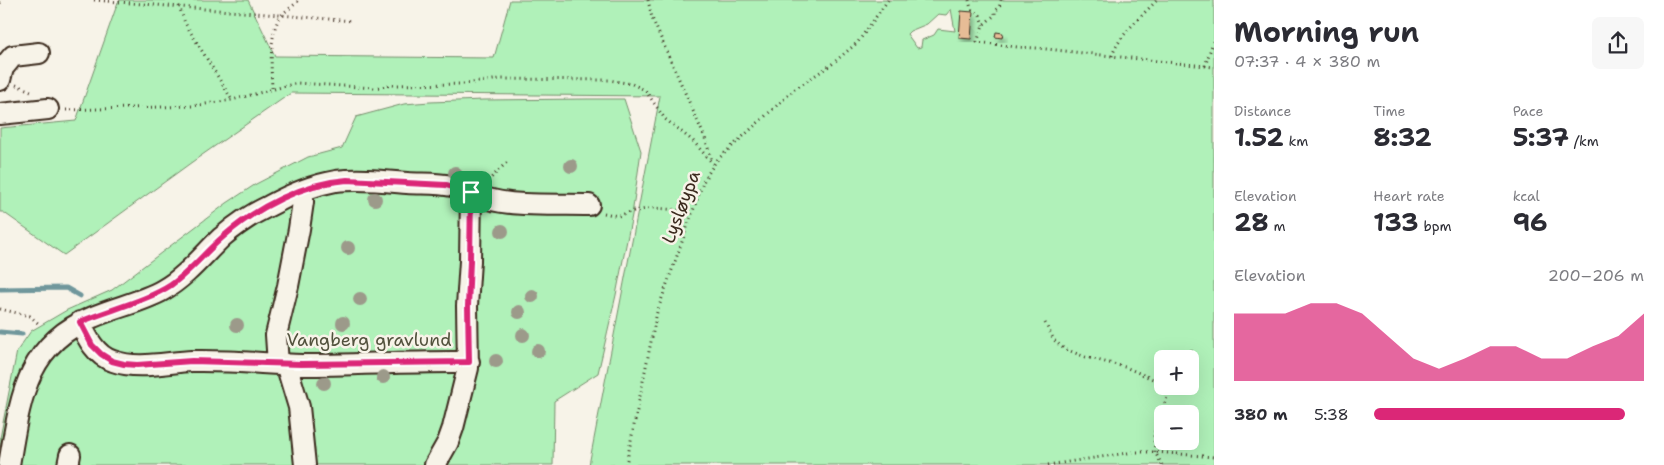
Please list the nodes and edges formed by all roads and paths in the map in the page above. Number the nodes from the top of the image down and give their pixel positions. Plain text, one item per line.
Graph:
1 (4, 0) edge
2 (94, 0) edge
3 (298, 0) edge
4 (648, 0) edge
5 (888, 0) edge
6 (969, 0) edge
7 (1000, 0) edge
8 (1157, 0) edge
9 (0, 3) edge
10 (179, 6) junction
11 (280, 16) junction
12 (353, 21) dead end
13 (983, 25) junction
14 (1214, 39) edge
15 (39, 53) dead end
16 (1112, 56) junction
17 (1204, 66) junction
18 (1214, 68) edge
19 (0, 80) edge
20 (272, 88) junction
21 (232, 100) junction
22 (48, 109) joint
23 (0, 114) edge
24 (713, 164) junction
25 (303, 191) junction
26 (471, 192) junction
27 (589, 205) joint
28 (692, 211) junction
29 (0, 309) edge
30 (80, 322) junction
31 (1045, 323) dead end
32 (40, 325) dead end
33 (469, 362) junction
34 (282, 364) junction
35 (1154, 381) edge
36 (1167, 395) edge
37 (1155, 452) junction
38 (1214, 457) edge
39 (9, 465) edge
40 (305, 465) edge
41 (435, 465) edge
42 (626, 465) edge
43 (1048, 465) edge
44 (1162, 465) edge

1 - 9 path
2 - 10 path
3 - 11 path
4 - 24 path
5 - 24 path, Lysløypa
6 - 13 path
7 - 13 path
8 - 16 path
10 - 11 path
10 - 21 path
11 - 12 path
11 - 20 path
13 - 16 path
14 - 17 path
15 - 19 street
16 - 17 path
17 - 18 path
20 - 21 path
20 - 24 path
21 - 22 path
22 - 23 street
24 - 28 path, Lysløypa
25 - 26 street
25 - 30 street
25 - 34 street
26 - 27 street
26 - 33 street
27 - 28 path
28 - 42 path, Lysløypa
29 - 32 path
30 - 34 street
30 - 39 street
31 - 35 path
33 - 34 street
33 - 41 street
34 - 40 street
36 - 37 path
37 - 38 path
37 - 43 path
37 - 44 path

